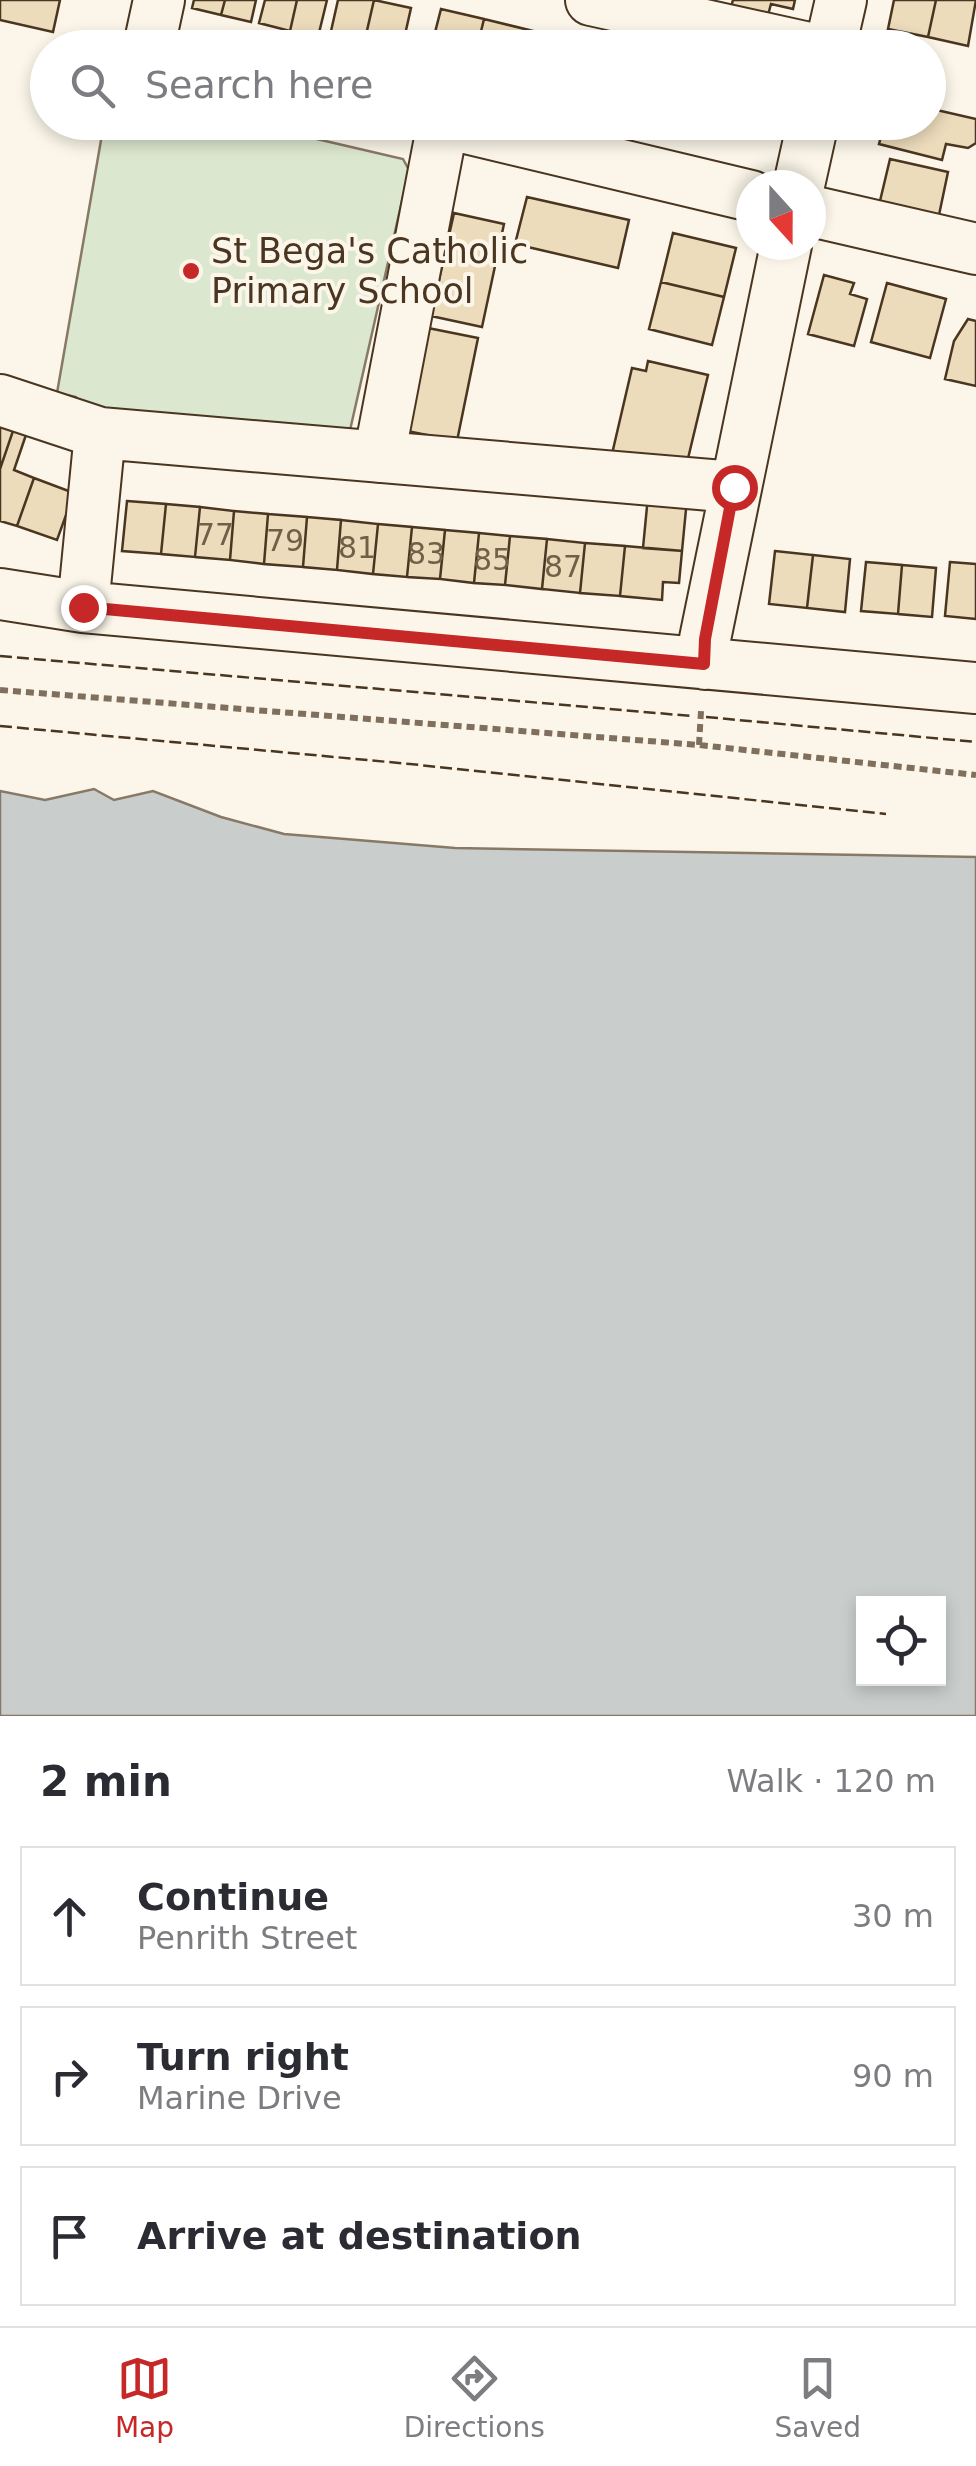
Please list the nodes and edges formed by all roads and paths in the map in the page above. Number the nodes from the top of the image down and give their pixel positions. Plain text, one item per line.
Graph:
1 (159, 0) edge
2 (591, 0) edge
3 (841, 0) edge
4 (153, 30) edge
5 (727, 30) edge
6 (834, 30) edge
7 (439, 140) edge
8 (514, 140) edge
9 (809, 140) edge
10 (802, 170) edge
11 (736, 192) edge
12 (826, 215) edge
13 (976, 250) edge
14 (783, 260) edge
15 (0, 400) edge
16 (100, 433) junction
17 (379, 457) junction
18 (734, 487) junction
19 (0, 594) edge
20 (83, 607) junction
21 (704, 664) junction
22 (976, 688) edge
23 (0, 690) edge
24 (976, 775) edge

1 - 4 street
2 - 5 street
3 - 6 street
7 - 17 street
8 - 11 street
9 - 10 street
12 - 13 street
14 - 18 street
15 - 16 street
16 - 17 street
16 - 20 street
17 - 18 street
18 - 21 street
19 - 20 street
20 - 21 street
21 - 22 street
23 - 24 path

